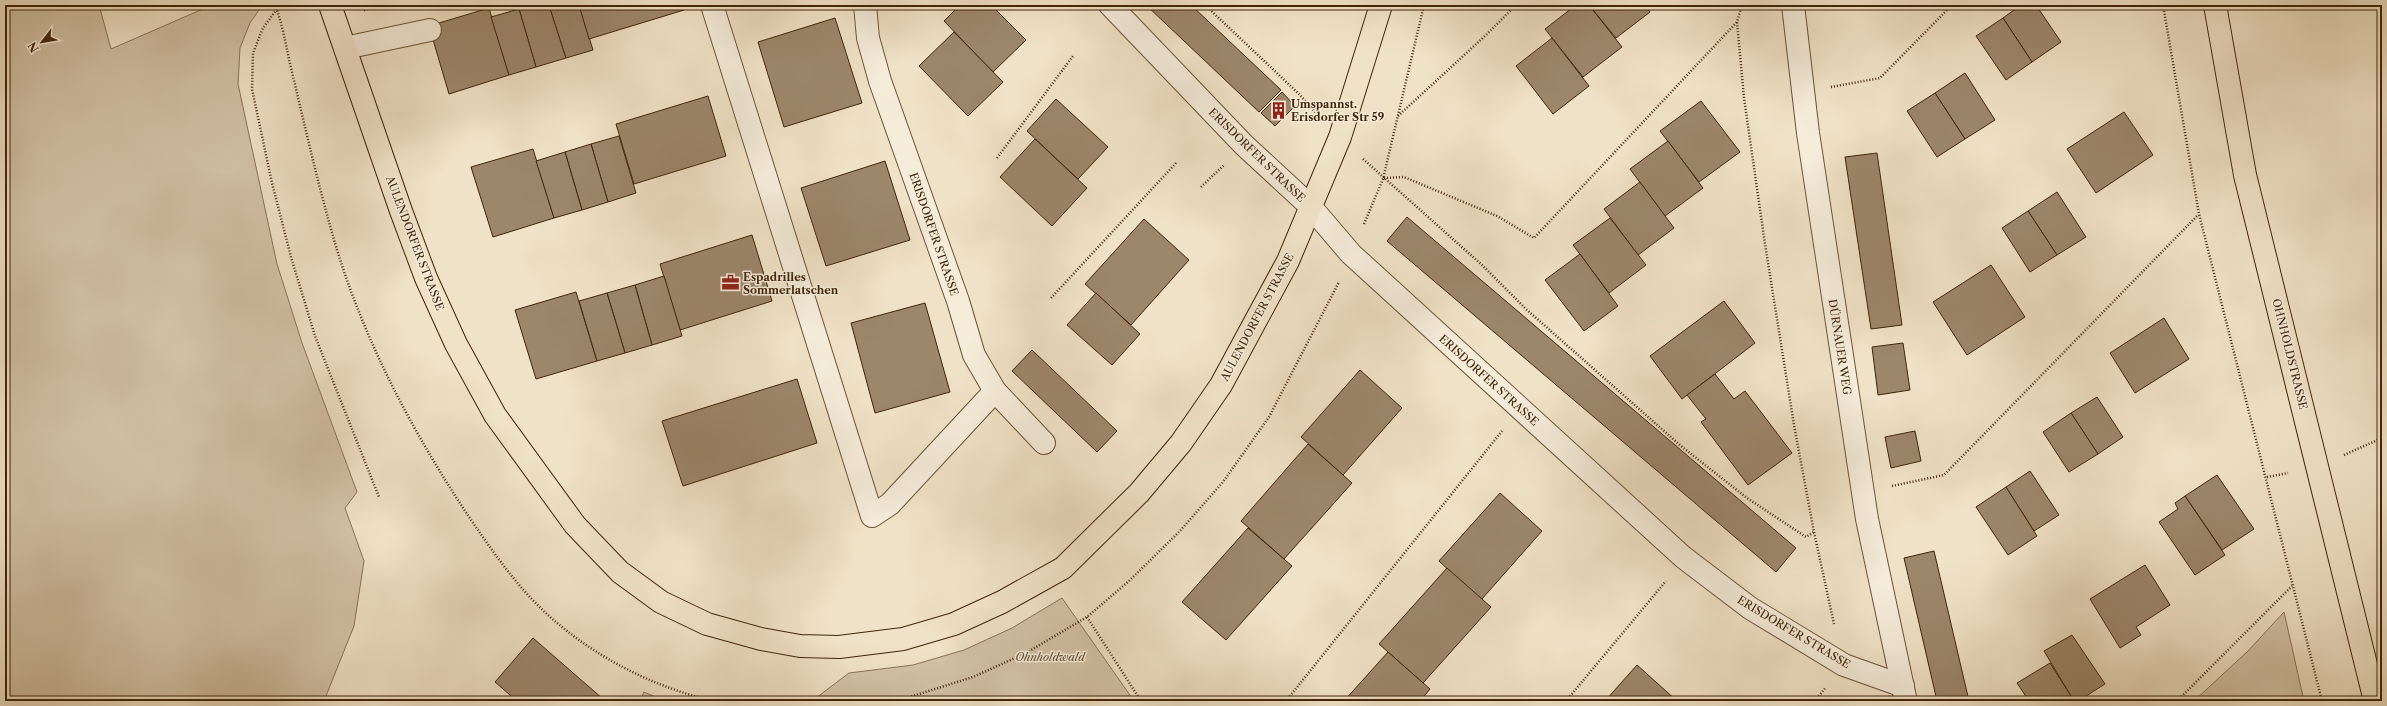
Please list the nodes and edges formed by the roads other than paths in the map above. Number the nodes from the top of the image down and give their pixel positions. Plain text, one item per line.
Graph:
1 (330, 5) edge
2 (712, 5) edge
3 (865, 5) edge
4 (1110, 5) edge
5 (1381, 5) edge
6 (1794, 5) edge
7 (2215, 5) edge
8 (430, 30) dead end
9 (345, 48) junction
10 (1310, 206) junction
11 (995, 391) junction
12 (1044, 444) dead end
13 (1904, 693) edge
14 (2375, 701) edge

1 - 9 main road, AULENDORFER STRASSE
2 - 11 street
3 - 11 street, ERISDORFER STRASSE
4 - 10 street, ERISDORFER STRASSE
5 - 10 main road, AULENDORFER STRASSE
6 - 13 street, DÜRNAUER WEG
7 - 14 main road, OHNHOLDSTRASSE
8 - 9 street
9 - 10 main road, AULENDORFER STRASSE
10 - 13 street, ERISDORFER STRASSE
11 - 12 street, ERISDORFER STRASSE

